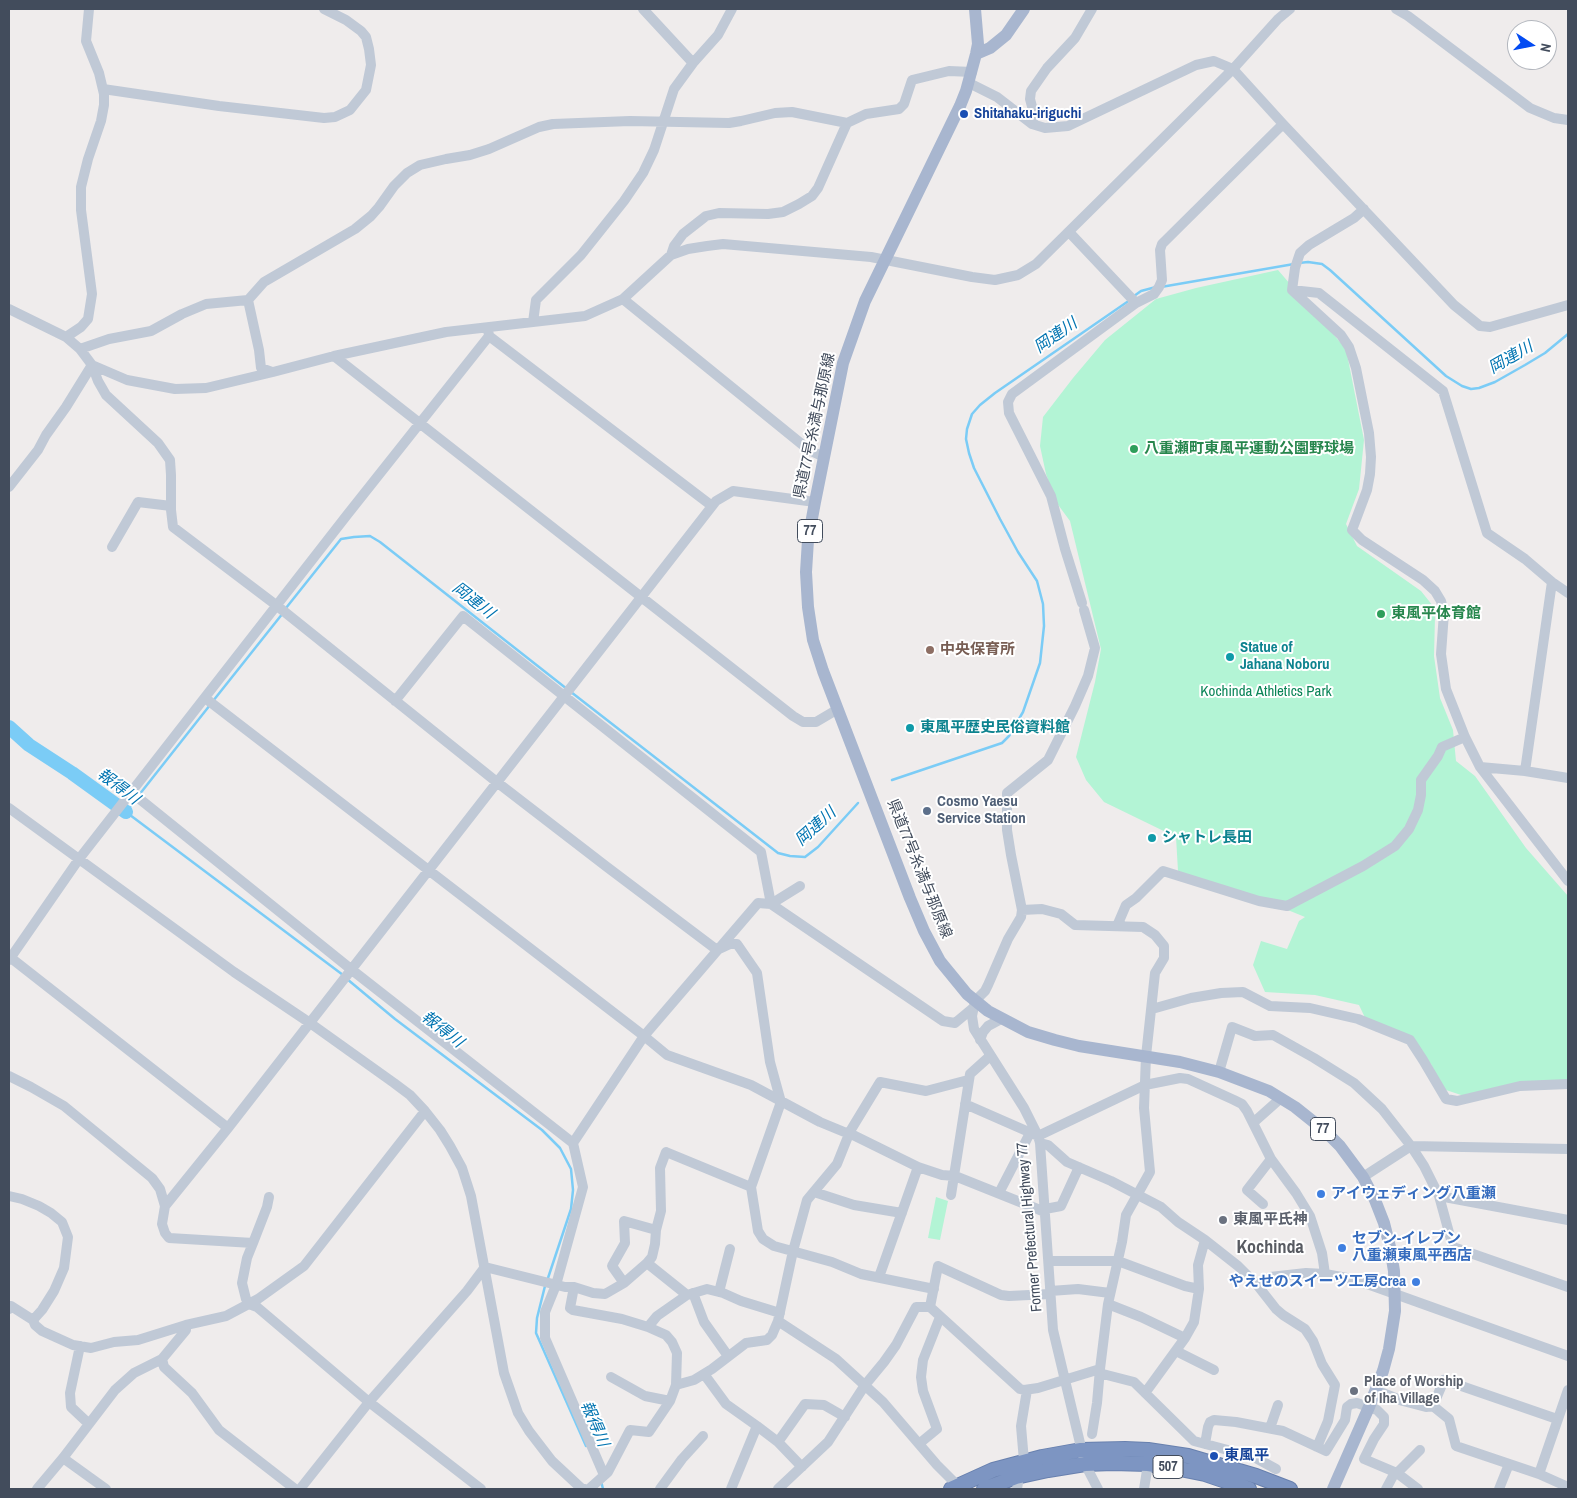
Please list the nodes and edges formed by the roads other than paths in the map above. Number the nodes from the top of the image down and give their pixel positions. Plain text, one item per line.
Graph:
1 (89, 9) edge
2 (324, 9) edge
3 (643, 9) edge
4 (732, 9) edge
5 (975, 9) edge
6 (1024, 9) edge
7 (1092, 9) edge
8 (1290, 9) edge
9 (1396, 9) edge
10 (976, 54) junction
11 (693, 63) junction
12 (1233, 69) junction
13 (970, 78) junction
14 (103, 89) junction
15 (1568, 120) edge
16 (664, 121) junction
17 (847, 123) junction
18 (1032, 124) junction
19 (1283, 124) junction
20 (1364, 209) junction
21 (1068, 232) junction
22 (671, 255) junction
23 (884, 260) junction
24 (1292, 290) junction
25 (623, 299) junction
26 (248, 300) junction
27 (1136, 303) junction
28 (1568, 305) edge
29 (9, 310) edge
30 (533, 322) junction
31 (488, 331) junction
32 (66, 338) junction
33 (80, 349) junction
34 (334, 356) junction
35 (92, 364) junction
36 (273, 372) junction
37 (419, 422) junction
38 (824, 457) junction
39 (9, 486) edge
40 (815, 502) junction
41 (171, 506) junction
42 (712, 506) junction
43 (112, 547) dead end
44 (1552, 582) junction
45 (1568, 593) edge
46 (642, 597) junction
47 (276, 605) junction
48 (564, 697) junction
49 (204, 698) junction
50 (395, 701) junction
51 (838, 709) junction
52 (1464, 737) junction
53 (1480, 767) junction
54 (1525, 771) junction
55 (1568, 778) edge
56 (498, 783) junction
57 (130, 794) junction
58 (9, 808) edge
59 (78, 859) junction
60 (429, 870) junction
61 (1568, 881) edge
62 (800, 886) dead end
63 (771, 904) junction
64 (1022, 910) junction
65 (1117, 926) junction
66 (718, 950) junction
67 (10, 959) edge
68 (350, 972) junction
69 (974, 1004) junction
70 (1152, 1009) junction
71 (1001, 1020) junction
72 (310, 1023) junction
73 (644, 1036) junction
74 (980, 1040) junction
75 (990, 1056) junction
76 (1146, 1056) junction
77 (1218, 1072) junction
78 (9, 1076) edge
79 (968, 1080) junction
80 (1568, 1084) edge
81 (1145, 1085) junction
82 (1281, 1098) junction
83 (781, 1102) junction
84 (965, 1104) junction
85 (425, 1111) junction
86 (1254, 1122) junction
87 (228, 1128) junction
88 (1036, 1137) junction
89 (573, 1143) junction
90 (1411, 1146) junction
91 (1568, 1149) edge
92 (1271, 1159) junction
93 (918, 1167) junction
94 (1079, 1167) junction
95 (955, 1176) junction
96 (1363, 1177) junction
97 (751, 1187) junction
98 (814, 1192) junction
99 (999, 1193) junction
100 (951, 1195) dead end
101 (9, 1196) edge
102 (1138, 1196) junction
103 (1439, 1196) junction
104 (269, 1197) dead end
105 (1263, 1204) dead end
106 (165, 1206) junction
107 (1045, 1211) junction
108 (902, 1213) junction
109 (1568, 1220) edge
110 (656, 1230) junction
111 (1205, 1240) junction
112 (253, 1243) junction
113 (730, 1249) dead end
114 (793, 1251) junction
115 (1049, 1261) junction
116 (1118, 1261) junction
117 (647, 1263) junction
118 (485, 1268) junction
119 (1325, 1274) junction
120 (1270, 1277) dead end
121 (879, 1278) junction
122 (624, 1283) junction
123 (556, 1285) junction
124 (1568, 1287) edge
125 (574, 1288) junction
126 (1199, 1288) junction
127 (934, 1289) junction
128 (719, 1292) junction
129 (1050, 1292) junction
130 (1110, 1293) junction
131 (690, 1294) junction
132 (1395, 1294) junction
133 (249, 1304) junction
134 (1108, 1304) junction
135 (930, 1307) junction
136 (9, 1309) edge
137 (940, 1316) junction
138 (779, 1317) junction
139 (33, 1320) junction
140 (186, 1325) junction
141 (648, 1327) junction
142 (1185, 1338) junction
143 (80, 1346) junction
144 (1176, 1351) junction
145 (728, 1356) junction
146 (1568, 1356) edge
147 (162, 1359) junction
148 (1214, 1370) dead end
149 (1099, 1371) junction
150 (704, 1374) junction
151 (611, 1377) dead end
152 (1065, 1380) junction
153 (676, 1384) junction
154 (865, 1385) junction
155 (1027, 1390) junction
156 (1375, 1390) junction
157 (1568, 1390) edge
158 (1146, 1393) junction
159 (670, 1401) junction
160 (369, 1402) junction
161 (1278, 1405) dead end
162 (1433, 1406) junction
163 (1369, 1408) junction
164 (844, 1417) junction
165 (1558, 1419) junction
166 (89, 1424) junction
167 (757, 1426) junction
168 (1270, 1428) junction
169 (1092, 1434) dead end
170 (702, 1436) dead end
171 (778, 1442) junction
172 (920, 1443) junction
173 (1205, 1444) junction
174 (1317, 1447) junction
175 (1081, 1450) junction
176 (1420, 1450) dead end
177 (63, 1458) junction
178 (1024, 1461) junction
179 (1262, 1461) junction
180 (1084, 1464) junction
181 (1148, 1464) junction
182 (1509, 1464) junction
183 (802, 1467) junction
184 (1276, 1468) dead end
185 (1397, 1472) junction
186 (1539, 1474) junction
187 (604, 1475) junction
188 (1256, 1476) junction
189 (1018, 1483) edge
190 (954, 1487) edge
191 (1568, 1487) edge
192 (37, 1489) edge
193 (106, 1489) edge
194 (295, 1489) edge
195 (300, 1489) edge
196 (480, 1489) edge
197 (585, 1489) edge
198 (589, 1489) edge
199 (660, 1489) edge
200 (731, 1489) edge
201 (778, 1489) edge
202 (984, 1489) edge
203 (1098, 1489) edge
204 (1144, 1489) edge
205 (1249, 1489) edge
206 (1290, 1489) edge
207 (1333, 1489) edge
208 (1386, 1489) edge
209 (1416, 1489) edge
210 (1499, 1489) edge

1 - 14 street
2 - 14 street
3 - 11 street
4 - 11 street
5 - 10 main road, 県道77号糸満与那原線 / 77
6 - 10 main road
7 - 18 street
8 - 12 street
9 - 15 street
10 - 13 main road, 県道77号糸満与那原線 / 77
11 - 16 street
12 - 18 street
12 - 19 street
12 - 21 street
13 - 17 street
13 - 18 street
13 - 23 main road, 県道77号糸満与那原線 / 77
14 - 32 street
16 - 17 street
16 - 26 street
16 - 30 street
17 - 22 street
19 - 20 street
19 - 27 street
20 - 24 street
20 - 28 street
21 - 23 street
21 - 27 street
22 - 23 street
22 - 25 street
23 - 38 main road, 県道77号糸満与那原線 / 77
24 - 44 street
24 - 52 street
25 - 30 street
25 - 38 street
26 - 33 street
26 - 36 street
27 - 64 street
29 - 32 street
30 - 31 street
31 - 34 street
31 - 37 street
31 - 42 street
32 - 33 street
33 - 35 street
34 - 36 street
34 - 37 street
35 - 36 street
35 - 39 street
35 - 41 street
37 - 46 street
37 - 47 street
38 - 40 main road, 県道77号糸満与那原線 / 77
40 - 42 street
40 - 51 main road, 県道77号糸満与那原線 / 77
41 - 43 street
41 - 47 street
42 - 46 street
44 - 45 street
44 - 54 street
46 - 48 street
46 - 51 street
47 - 49 street
47 - 50 street
48 - 50 street
48 - 56 street
48 - 63 street
49 - 57 street
49 - 60 street
50 - 56 street
51 - 69 main road, 県道77号糸満与那原線 / 77
52 - 53 street
52 - 65 street
53 - 54 street
53 - 61 street
54 - 55 street
56 - 60 street
56 - 66 street
57 - 59 street
57 - 68 street
58 - 59 street
59 - 67 street
59 - 72 street
60 - 68 street
60 - 73 street
62 - 63 street
63 - 66 street
63 - 69 street
64 - 65 street
64 - 69 street
65 - 70 street
66 - 73 street
66 - 83 street
67 - 87 street
68 - 72 street
68 - 89 street
69 - 71 main road, 県道77号糸満与那原線 / 77
69 - 74 street, Former Prefectural Highway 77
70 - 76 street
70 - 80 street
71 - 74 street
71 - 76 main road, 県道77号糸満与那原線 / 77
72 - 85 street
72 - 87 street
73 - 83 street
73 - 89 street
74 - 75 street, Former Prefectural Highway 77
75 - 79 street
75 - 88 street, Former Prefectural Highway 77
76 - 77 main road, 県道77号糸満与那原線 / 77
76 - 81 street
77 - 82 main road, 県道77号糸満与那原線 / 77
77 - 90 street
78 - 106 street
79 - 84 street
79 - 93 street
81 - 86 street
81 - 88 street
81 - 102 street
82 - 86 street
82 - 96 main road, 県道77号糸満与那原線 / 77
83 - 97 street
83 - 98 street
84 - 88 street
84 - 95 street
85 - 118 street
85 - 133 street
86 - 92 street
87 - 106 street
88 - 94 street
88 - 99 street
88 - 107 street, Former Prefectural Highway 77
89 - 123 street
90 - 91 street
90 - 96 street
90 - 103 street
92 - 105 street
92 - 119 street
93 - 95 street
93 - 108 street
94 - 102 street
94 - 107 street
95 - 99 street
95 - 100 street
96 - 132 main road, 県道77号糸満与那原線 / 77
97 - 110 street
97 - 114 street
98 - 108 street
98 - 114 street
99 - 107 street
101 - 139 street
102 - 111 street
102 - 116 street
103 - 109 street
103 - 124 street
104 - 112 street
106 - 112 street
107 - 115 street, Former Prefectural Highway 77
108 - 121 street
110 - 117 street
110 - 122 street
111 - 126 street
111 - 174 street
112 - 133 street
113 - 128 street
114 - 121 street
114 - 138 street
115 - 116 street
115 - 129 street, Former Prefectural Highway 77
116 - 126 street
116 - 130 street
117 - 122 street
117 - 131 street
118 - 123 street
118 - 160 street
118 - 197 street
119 - 120 street
119 - 132 street
121 - 127 street
122 - 125 street
123 - 125 street
123 - 187 street
125 - 141 street
126 - 142 street
127 - 129 street
127 - 135 street
128 - 131 street
128 - 138 street
129 - 130 street
129 - 152 street, Former Prefectural Highway 77
130 - 134 street
131 - 141 street
131 - 145 street
132 - 146 street
132 - 156 main road, 県道77号糸満与那原線 / 77
133 - 140 street
133 - 160 street
134 - 142 street
134 - 149 street
135 - 137 street
135 - 154 street
136 - 139 street
137 - 155 street
137 - 172 street
138 - 145 street
138 - 154 street
139 - 143 street
140 - 143 street
140 - 147 street
141 - 153 street
142 - 144 street
143 - 166 street
144 - 148 street
144 - 158 street
145 - 150 street
147 - 166 street
147 - 194 street
149 - 152 street
149 - 158 street
149 - 169 street
150 - 153 street
150 - 167 street
151 - 159 street
152 - 155 street
152 - 175 street, Former Prefectural Highway 77
153 - 159 street
154 - 164 street
154 - 172 street
155 - 178 street
156 - 162 street
156 - 163 main road, 県道77号糸満与那原線 / 77
157 - 165 street
158 - 173 street
159 - 187 street
160 - 195 street
160 - 196 street
161 - 168 street
162 - 165 street
162 - 182 street
163 - 174 street
163 - 185 street
163 - 207 main road, 県道77号糸満与那原線 / 77
164 - 171 street
164 - 183 street
165 - 186 street
166 - 177 street
167 - 171 street
167 - 200 street
168 - 173 street
168 - 174 street
170 - 199 street
171 - 183 street
172 - 190 street
173 - 179 street
175 - 178 highway, 507
175 - 180 street, Former Prefectural Highway 77
175 - 188 highway, 507
176 - 185 street
177 - 192 street
177 - 193 street
178 - 190 highway, 507
179 - 184 street
179 - 188 street
180 - 181 highway, 507
180 - 189 highway, 507
180 - 203 street, Former Prefectural Highway 77
181 - 204 street
181 - 205 highway, 507
182 - 186 street
182 - 210 street
183 - 201 street
185 - 208 street
185 - 209 street
186 - 191 street
187 - 198 street
188 - 206 highway, 507
189 - 202 highway, 507

